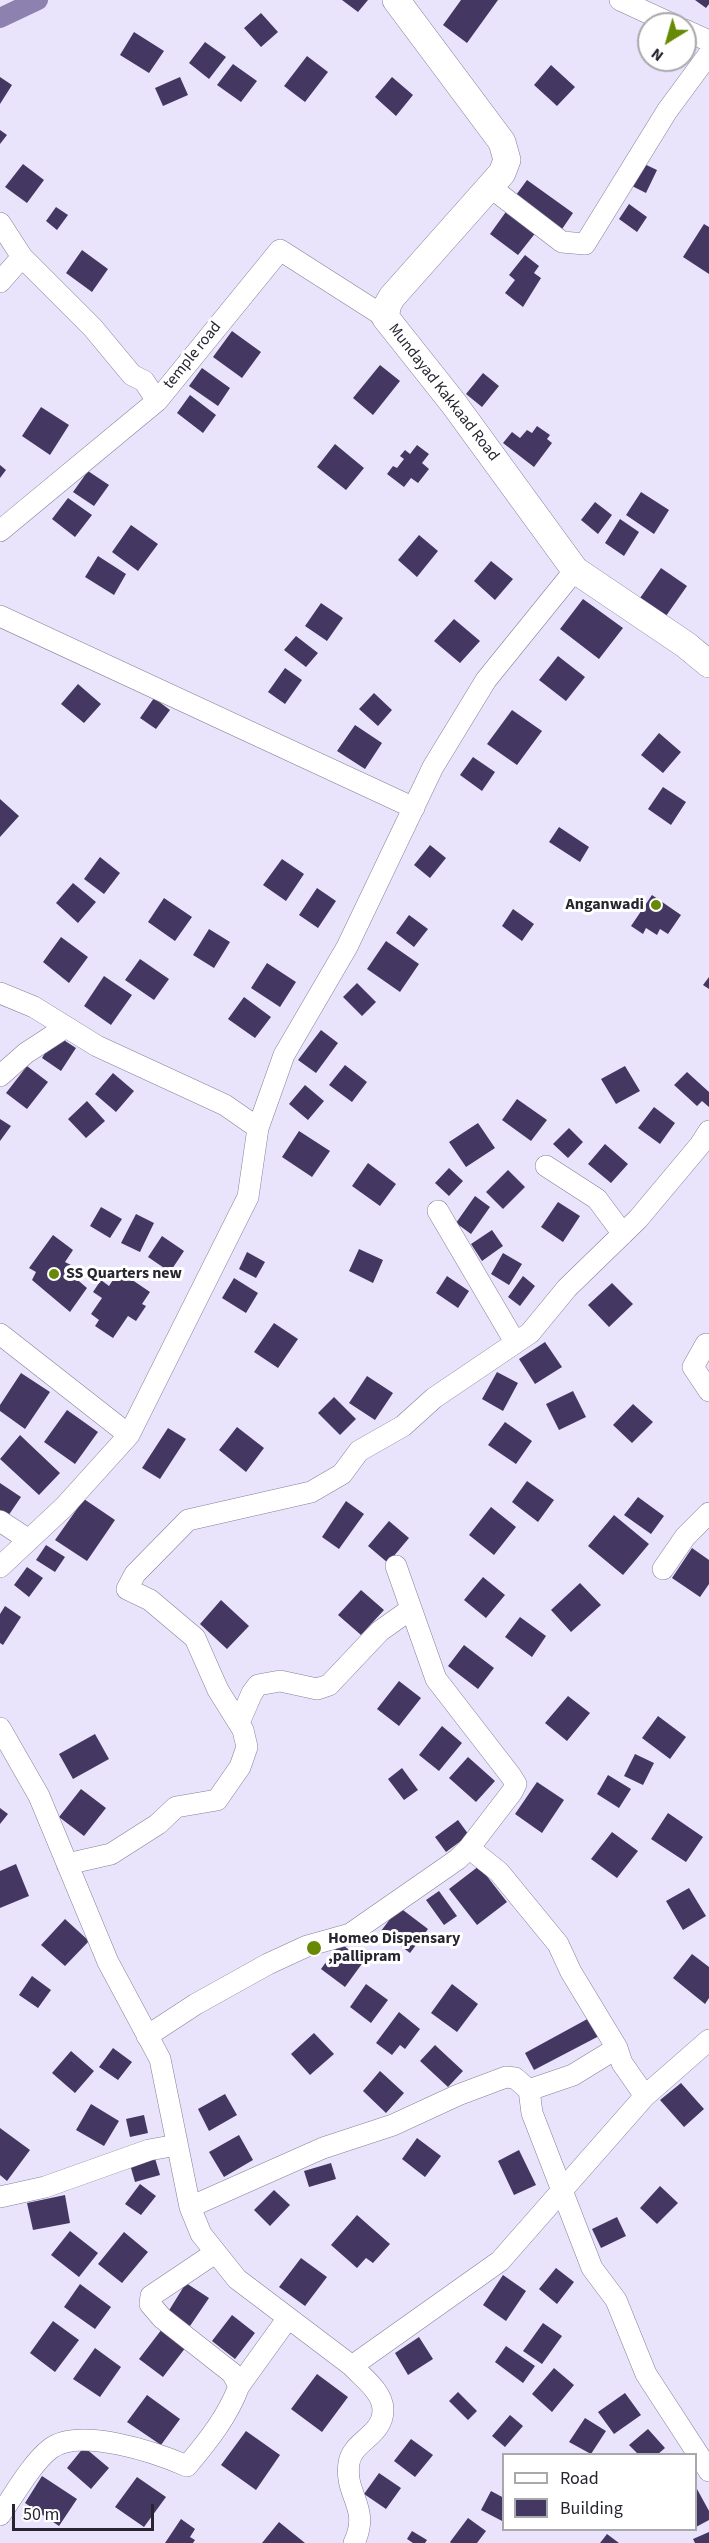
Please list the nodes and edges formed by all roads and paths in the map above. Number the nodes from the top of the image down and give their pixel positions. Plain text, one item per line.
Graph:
1 (396, 0) edge
2 (620, 0) edge
3 (646, 12) edge
4 (709, 54) edge
5 (490, 187) junction
6 (0, 223) edge
7 (22, 257) junction
8 (0, 282) edge
9 (385, 318) junction
10 (157, 400) junction
11 (0, 531) edge
12 (575, 570) junction
13 (0, 616) edge
14 (709, 664) edge
15 (414, 807) junction
16 (0, 993) edge
17 (66, 1027) junction
18 (0, 1076) edge
19 (258, 1128) junction
20 (709, 1131) edge
21 (546, 1166) dead end
22 (438, 1211) dead end
23 (623, 1234) junction
24 (0, 1334) edge
25 (515, 1342) junction
26 (706, 1344) dead end
27 (709, 1391) edge
28 (129, 1435) junction
29 (709, 1513) edge
30 (0, 1521) edge
31 (29, 1540) junction
32 (396, 1566) dead end
33 (0, 1568) edge
34 (663, 1569) dead end
35 (411, 1609) junction
36 (239, 1723) junction
37 (0, 1728) edge
38 (469, 1848) junction
39 (67, 1864) junction
40 (147, 2036) junction
41 (709, 2040) edge
42 (616, 2048) junction
43 (529, 2090) junction
44 (645, 2096) junction
45 (177, 2145) junction
46 (562, 2191) junction
47 (0, 2197) edge
48 (190, 2207) junction
49 (215, 2253) junction
50 (288, 2318) junction
51 (352, 2366) junction
52 (239, 2385) junction
53 (709, 2471) edge
54 (0, 2515) edge
55 (358, 2535) edge
56 (376, 2543) edge

1 - 5 main road, Mundayad Kakkaad Road
2 - 3 street
4 - 5 street
5 - 9 main road, Mundayad Kakkaad Road
6 - 7 street
7 - 8 street
7 - 10 street
9 - 10 street, temple road
9 - 12 main road, Mundayad Kakkaad Road
10 - 11 street, temple road
12 - 14 main road, Mundayad Kakkaad Road
12 - 15 street
13 - 15 street
15 - 19 street
16 - 17 street
17 - 18 street
17 - 19 street
19 - 28 street
20 - 23 street
21 - 23 street
22 - 25 street
23 - 25 street
24 - 28 street
25 - 36 street
26 - 27 street
28 - 31 street
29 - 34 street
30 - 31 street
31 - 33 street
32 - 35 street
35 - 36 street
35 - 38 street
36 - 39 street
37 - 39 street
38 - 40 street
38 - 42 street
39 - 40 street
40 - 45 street
41 - 44 street
42 - 43 street
42 - 44 street
43 - 46 street
43 - 48 street
44 - 46 street
45 - 47 street
45 - 48 street
46 - 51 street
46 - 53 street
48 - 49 street
49 - 50 street
49 - 52 street
50 - 51 street
50 - 52 street
51 - 55 street
52 - 54 street
55 - 56 street

